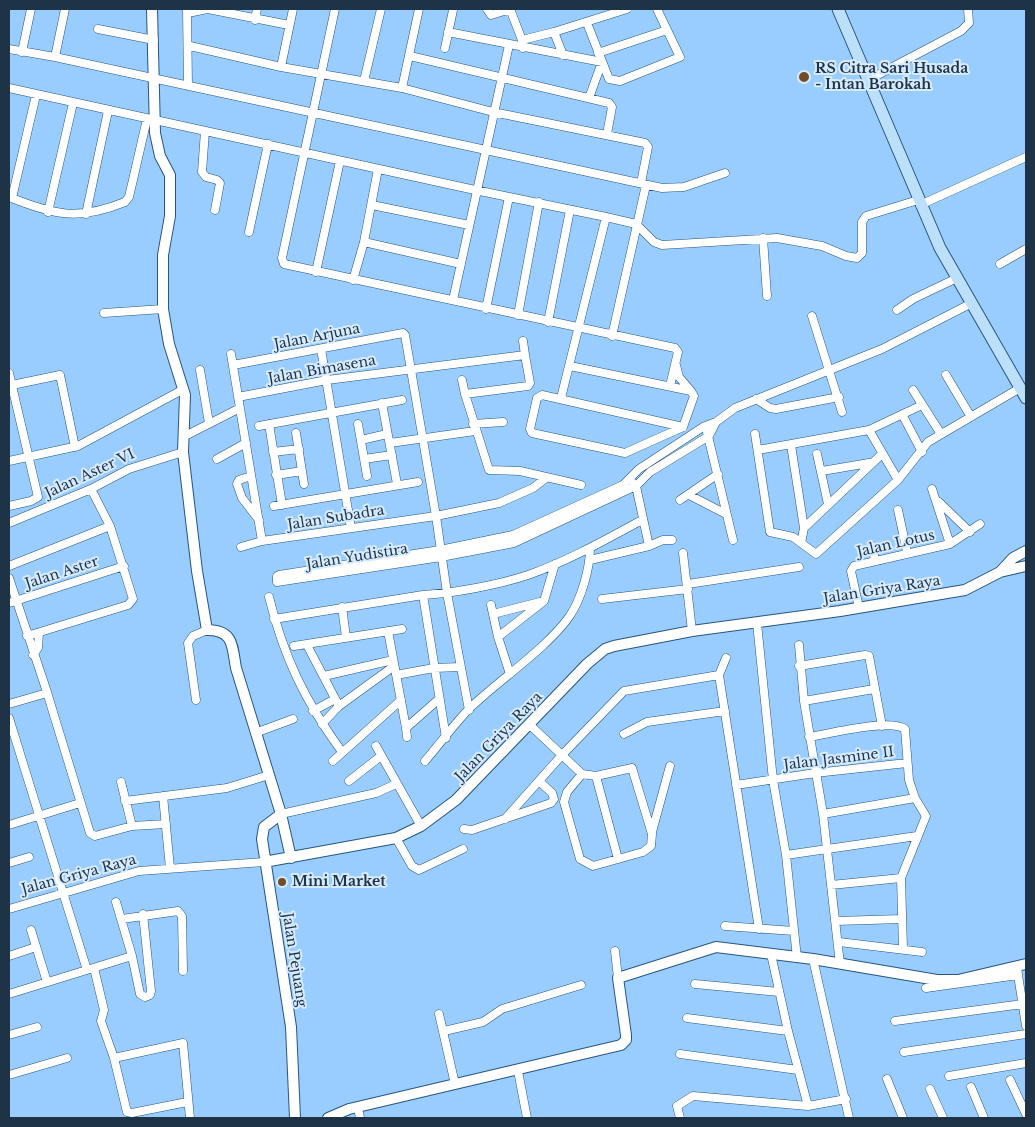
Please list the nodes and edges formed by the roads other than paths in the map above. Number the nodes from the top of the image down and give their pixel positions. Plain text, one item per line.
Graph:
1 (31, 9) edge
2 (65, 9) edge
3 (152, 9) edge
4 (207, 9) edge
5 (257, 9) edge
6 (293, 9) edge
7 (335, 9) edge
8 (381, 9) edge
9 (419, 9) edge
10 (486, 9) edge
11 (511, 9) edge
12 (627, 9) edge
13 (657, 9) edge
14 (838, 9) edge
15 (968, 9) edge
16 (453, 10) edge
17 (188, 11) edge
18 (256, 20) junction
19 (587, 23) junction
20 (289, 25) junction
21 (98, 29) dead end
22 (667, 30) junction
23 (448, 32) junction
24 (554, 32) junction
25 (154, 40) junction
26 (522, 44) junction
27 (190, 46) junction
28 (509, 46) junction
29 (445, 48) dead end
30 (9, 49) edge
31 (22, 52) junction
32 (598, 53) junction
33 (563, 55) junction
34 (410, 56) junction
35 (55, 57) junction
36 (602, 62) junction
37 (281, 66) junction
38 (321, 73) junction
39 (154, 78) junction
40 (501, 78) junction
41 (868, 80) junction
42 (364, 81) junction
43 (188, 86) junction
44 (9, 88) edge
45 (402, 88) junction
46 (36, 95) junction
47 (589, 98) junction
48 (73, 103) junction
49 (108, 111) junction
50 (313, 112) junction
51 (493, 112) junction
52 (150, 119) junction
53 (205, 131) junction
54 (607, 134) junction
55 (268, 144) junction
56 (484, 150) junction
57 (305, 153) junction
58 (1026, 157) edge
59 (340, 161) junction
60 (378, 169) junction
61 (725, 173) dead end
62 (643, 184) junction
63 (476, 190) junction
64 (10, 197) edge
65 (509, 197) junction
66 (539, 202) junction
67 (919, 202) junction
68 (372, 205) junction
69 (215, 210) dead end
70 (570, 210) junction
71 (48, 212) junction
72 (86, 214) junction
73 (606, 216) junction
74 (636, 224) junction
75 (469, 225) junction
76 (249, 232) dead end
77 (763, 238) junction
78 (364, 242) junction
79 (1026, 249) edge
80 (461, 264) junction
81 (1000, 264) dead end
82 (316, 272) junction
83 (957, 278) junction
84 (353, 280) junction
85 (767, 296) dead end
86 (453, 300) junction
87 (972, 303) junction
88 (486, 308) junction
89 (163, 309) junction
90 (897, 310) dead end
91 (104, 313) dead end
92 (518, 316) junction
93 (812, 316) dead end
94 (548, 322) junction
95 (579, 328) junction
96 (612, 336) junction
97 (523, 341) dead end
98 (322, 349) junction
99 (231, 354) dead end
100 (525, 355) junction
101 (676, 363) junction
102 (232, 365) junction
103 (570, 366) junction
104 (410, 368) junction
105 (830, 369) junction
106 (200, 370) dead end
107 (9, 374) edge
108 (946, 375) dead end
109 (327, 380) junction
110 (462, 380) dead end
111 (12, 385) junction
112 (670, 386) junction
113 (184, 389) junction
114 (913, 390) dead end
115 (692, 391) junction
116 (1023, 393) edge
117 (465, 394) junction
118 (839, 396) junction
119 (238, 397) junction
120 (560, 398) junction
121 (756, 399) junction
122 (402, 400) dead end
123 (382, 403) junction
124 (922, 405) junction
125 (240, 408) junction
126 (332, 412) junction
127 (842, 412) dead end
128 (18, 416) junction
129 (903, 416) junction
130 (971, 417) junction
131 (9, 418) edge
132 (503, 422) dead end
133 (716, 422) junction
134 (209, 423) junction
135 (269, 424) junction
136 (358, 424) dead end
137 (259, 426) dead end
138 (683, 427) junction
139 (703, 427) junction
140 (474, 428) junction
141 (869, 430) junction
142 (296, 433) dead end
143 (387, 434) junction
144 (755, 434) dead end
145 (941, 434) junction
146 (185, 436) junction
147 (709, 436) junction
148 (423, 437) junction
149 (361, 440) junction
150 (246, 443) junction
151 (390, 443) junction
152 (791, 445) junction
153 (76, 447) junction
154 (299, 449) junction
155 (758, 450) junction
156 (183, 452) junction
157 (273, 452) junction
158 (922, 452) junction
159 (817, 454) dead end
160 (882, 454) junction
161 (392, 455) junction
162 (28, 457) junction
163 (217, 459) dead end
164 (364, 459) junction
165 (9, 461) edge
166 (870, 463) junction
167 (302, 471) junction
168 (822, 471) junction
169 (718, 474) junction
170 (276, 475) junction
171 (251, 476) junction
172 (367, 476) dead end
173 (546, 478) junction
174 (898, 480) junction
175 (635, 481) junction
176 (418, 482) dead end
177 (304, 484) dead end
178 (397, 484) junction
179 (581, 485) dead end
180 (91, 489) junction
181 (932, 489) dead end
182 (345, 494) junction
183 (689, 495) junction
184 (680, 500) dead end
185 (938, 500) junction
186 (828, 504) junction
187 (9, 506) edge
188 (898, 510) dead end
189 (726, 514) junction
190 (436, 516) junction
191 (258, 520) junction
192 (642, 520) junction
193 (9, 524) edge
194 (980, 524) dead end
195 (110, 526) junction
196 (351, 528) junction
197 (804, 528) junction
198 (970, 532) junction
199 (672, 540) dead end
200 (733, 540) dead end
201 (262, 542) junction
202 (800, 543) junction
203 (950, 544) junction
204 (649, 546) junction
205 (872, 546) dead end
206 (241, 547) dead end
207 (590, 548) junction
208 (1026, 551) edge
209 (906, 552) junction
210 (441, 553) junction
211 (683, 553) dead end
212 (590, 560) junction
213 (875, 560) junction
214 (555, 564) junction
215 (9, 566) edge
216 (124, 566) junction
217 (1026, 566) edge
218 (799, 567) dead end
219 (1000, 572) junction
220 (9, 578) edge
221 (278, 579) dead end
222 (688, 587) junction
223 (447, 593) junction
224 (423, 595) junction
225 (269, 597) dead end
226 (602, 599) dead end
227 (544, 600) junction
228 (12, 602) edge
229 (491, 605) dead end
230 (342, 607) junction
231 (856, 609) junction
232 (493, 614) junction
233 (274, 619) junction
234 (757, 623) junction
235 (402, 629) dead end
236 (206, 630) junction
237 (388, 630) junction
238 (692, 631) junction
239 (39, 633) junction
240 (27, 636) junction
241 (498, 637) junction
242 (346, 638) junction
243 (307, 645) junction
244 (799, 645) dead end
245 (294, 646) dead end
246 (34, 655) junction
247 (726, 658) dead end
248 (394, 663) junction
249 (460, 666) junction
250 (799, 666) junction
251 (434, 668) junction
252 (510, 674) junction
253 (396, 675) junction
254 (719, 675) junction
255 (324, 676) junction
256 (874, 689) junction
257 (47, 694) junction
258 (335, 699) junction
259 (440, 699) junction
260 (196, 700) dead end
261 (401, 700) junction
262 (804, 701) junction
263 (9, 704) edge
264 (339, 706) junction
265 (469, 710) junction
266 (313, 711) junction
267 (725, 712) junction
268 (9, 718) edge
269 (293, 719) dead end
270 (322, 724) junction
271 (530, 725) junction
272 (882, 726) junction
273 (406, 728) junction
274 (255, 733) junction
275 (624, 734) dead end
276 (407, 737) dead end
277 (810, 737) junction
278 (446, 738) junction
279 (376, 746) dead end
280 (342, 752) junction
281 (562, 755) junction
282 (381, 756) junction
283 (333, 761) dead end
284 (425, 761) dead end
285 (908, 764) junction
286 (670, 766) dead end
287 (815, 773) junction
288 (582, 774) junction
289 (269, 775) junction
290 (596, 776) junction
291 (773, 780) junction
292 (349, 781) dead end
293 (539, 781) junction
294 (121, 782) dead end
295 (396, 784) junction
296 (736, 785) junction
297 (163, 796) junction
298 (915, 798) junction
299 (125, 801) junction
300 (80, 803) junction
301 (281, 814) junction
302 (823, 814) junction
303 (40, 815) junction
304 (505, 819) junction
305 (166, 824) junction
306 (9, 825) edge
307 (132, 826) junction
308 (421, 826) junction
309 (464, 829) dead end
310 (652, 834) junction
311 (916, 836) junction
312 (396, 838) junction
313 (826, 848) junction
314 (463, 849) dead end
315 (786, 855) junction
316 (28, 857) dead end
317 (291, 858) junction
318 (618, 859) junction
319 (9, 862) edge
320 (264, 862) junction
321 (170, 868) junction
322 (901, 878) junction
323 (831, 885) junction
324 (63, 891) junction
325 (116, 902) dead end
326 (9, 909) edge
327 (143, 914) junction
328 (122, 919) junction
329 (902, 919) junction
330 (836, 921) junction
331 (725, 926) dead end
332 (759, 929) junction
333 (31, 930) dead end
334 (794, 931) junction
335 (839, 942) junction
336 (36, 948) junction
337 (903, 949) junction
338 (615, 951) dead end
339 (922, 952) dead end
340 (772, 954) junction
341 (9, 956) edge
342 (132, 956) junction
343 (797, 958) junction
344 (813, 959) junction
345 (840, 964) junction
346 (1020, 968) edge
347 (91, 969) junction
348 (183, 971) dead end
349 (618, 978) junction
350 (47, 982) junction
351 (925, 983) junction
352 (695, 984) dead end
353 (581, 985) dead end
354 (779, 992) junction
355 (9, 994) edge
356 (1023, 1004) junction
357 (439, 1014) dead end
358 (687, 1018) dead end
359 (895, 1021) dead end
360 (1026, 1026) edge
361 (36, 1027) dead end
362 (444, 1031) junction
363 (788, 1031) junction
364 (1026, 1034) edge
365 (9, 1035) edge
366 (904, 1052) dead end
367 (680, 1054) dead end
368 (67, 1058) dead end
369 (114, 1058) junction
370 (1026, 1063) edge
371 (798, 1070) junction
372 (518, 1071) junction
373 (9, 1075) edge
374 (949, 1076) dead end
375 (886, 1079) dead end
376 (1010, 1080) dead end
377 (455, 1084) junction
378 (970, 1087) dead end
379 (930, 1089) dead end
380 (1026, 1091) edge
381 (1018, 1095) junction
382 (846, 1099) junction
383 (187, 1102) junction
384 (808, 1106) junction
385 (359, 1113) edge
386 (1026, 1114) edge
387 (190, 1118) edge
388 (295, 1118) edge
389 (328, 1118) edge
390 (527, 1118) edge
391 (680, 1118) edge
392 (849, 1118) edge
393 (903, 1118) edge
394 (944, 1118) edge
395 (984, 1118) edge

1 - 31 street
2 - 35 street
3 - 25 street
4 - 17 street
4 - 18 street
5 - 18 street
6 - 20 street
7 - 38 street
8 - 42 street
9 - 34 street
10 - 11 street
11 - 26 street
12 - 19 street
13 - 22 street
14 - 41 main road
15 - 41 street
16 - 23 street
17 - 27 street
18 - 20 street
19 - 24 street
19 - 32 street
20 - 37 street
21 - 25 street
22 - 32 street
22 - 36 street
23 - 28 street
23 - 29 street
24 - 26 street
24 - 33 street
25 - 39 street
26 - 28 street
26 - 33 street
27 - 37 street
27 - 43 street
28 - 40 street
30 - 31 street
31 - 35 street
32 - 36 street
33 - 36 street
34 - 40 street
34 - 45 street
35 - 39 street
36 - 47 street
37 - 38 street
38 - 42 street
38 - 50 street
39 - 43 street
39 - 52 street
40 - 47 street
40 - 51 street
41 - 67 main road
42 - 45 street
43 - 50 street
44 - 46 street
45 - 51 street
46 - 48 street
46 - 64 street
47 - 54 street
48 - 49 street
48 - 71 street
49 - 52 street
49 - 72 street
50 - 56 street
50 - 57 street
51 - 54 street
51 - 56 street
52 - 53 street
52 - 72 street
52 - 89 street
53 - 55 street
53 - 69 street
54 - 62 street
55 - 57 street
55 - 76 street
56 - 62 street
56 - 63 street
57 - 59 street
57 - 82 street
58 - 67 street
59 - 60 street
59 - 82 street
60 - 63 street
60 - 68 street
61 - 62 street
62 - 74 street
63 - 65 street
63 - 75 street
64 - 71 street
65 - 66 street
65 - 88 street
66 - 70 street
66 - 92 street
67 - 77 street
67 - 83 main road
68 - 75 street
68 - 78 street
70 - 73 street
70 - 94 street
71 - 72 street
73 - 74 street
73 - 95 street
74 - 77 street
74 - 96 street
75 - 80 street
77 - 85 street
78 - 80 street
78 - 84 street
79 - 81 street
80 - 86 street
82 - 84 street
83 - 87 main road
83 - 90 street
84 - 86 street
86 - 88 street
87 - 105 street
87 - 116 main road
88 - 92 street
89 - 91 street
89 - 113 street
92 - 94 street
93 - 105 street
94 - 95 street
95 - 96 street
95 - 103 street
96 - 101 street
97 - 100 street
98 - 102 street, Jalan Arjuna
98 - 104 street, Jalan Arjuna
98 - 109 street
99 - 102 street
100 - 104 street, Jalan Bimasena
100 - 117 street
101 - 112 street
101 - 115 street
102 - 119 street
103 - 112 street
103 - 120 street
104 - 109 street, Jalan Bimasena
104 - 148 street
105 - 118 street
105 - 121 street
106 - 134 street
107 - 111 street
108 - 130 street
109 - 119 street, Jalan Bimasena
109 - 126 street
110 - 117 street
111 - 128 street
111 - 153 street
112 - 115 street
113 - 146 street
113 - 153 street
114 - 124 street
115 - 138 street
116 - 130 street
117 - 140 street
118 - 121 street
118 - 127 street
119 - 125 street
120 - 138 street
120 - 138 street
121 - 133 street
122 - 123 street
123 - 126 street
123 - 143 street
124 - 129 street
124 - 145 street
125 - 134 street
125 - 150 street
126 - 135 street
126 - 182 street
128 - 131 street
128 - 162 street
129 - 141 street
129 - 158 street
130 - 145 street
132 - 140 street
133 - 139 street
133 - 147 street
134 - 146 street
135 - 137 street
135 - 157 street
136 - 149 street
139 - 147 street
139 - 175 street
140 - 148 street
140 - 173 street
141 - 152 street
141 - 160 street
142 - 154 street
143 - 149 street
143 - 151 street
144 - 155 street
145 - 158 street
146 - 156 street
147 - 169 street
147 - 175 street
148 - 151 street
148 - 190 street
149 - 164 street
150 - 163 street
150 - 171 street
151 - 161 street
152 - 155 street
152 - 197 street
153 - 162 street
154 - 157 street
154 - 167 street
155 - 202 street
156 - 180 street, Jalan Aster VI
156 - 236 street
157 - 170 street
158 - 174 street
159 - 168 street
160 - 166 street
160 - 174 street
161 - 164 street
161 - 178 street
162 - 165 street
162 - 187 street
164 - 172 street
166 - 168 street
166 - 186 street
167 - 170 street
167 - 177 street
168 - 186 street
169 - 183 street
169 - 189 street
170 - 182 street
171 - 191 street
171 - 191 street
173 - 179 street
173 - 190 street, Jalan Subadra
174 - 202 street
175 - 192 street
175 - 210 street, Jalan Yudistira
176 - 178 street
178 - 182 street
180 - 193 street, Jalan Aster VI
180 - 195 street
181 - 185 street
182 - 196 street
183 - 184 street
183 - 189 street
185 - 198 street
185 - 203 street
186 - 197 street
188 - 209 street
189 - 200 street
190 - 196 street, Jalan Subadra
190 - 210 street
191 - 201 street
192 - 204 street
192 - 207 street
194 - 198 street, Jalan Lotus
195 - 215 street
195 - 216 street
196 - 201 street, Jalan Subadra
197 - 202 street
198 - 203 street, Jalan Lotus
199 - 204 street
201 - 206 street, Jalan Subadra
203 - 209 street, Jalan Lotus
204 - 212 street
205 - 213 street
207 - 212 street
207 - 214 street
208 - 219 street, Jalan Griya Raya
209 - 213 street, Jalan Lotus
210 - 221 street, Jalan Yudistira
210 - 223 street
211 - 222 street
212 - 252 street
213 - 231 street, Jalan Lotus
214 - 223 street
214 - 227 street
216 - 228 street, Jalan Aster
216 - 239 street
217 - 219 street, Jalan Griya Raya
218 - 222 street
219 - 231 street, Jalan Griya Raya
220 - 228 street
222 - 226 street
222 - 238 street
223 - 224 street
223 - 249 street
224 - 230 street
224 - 251 street
225 - 233 street
227 - 232 street
227 - 241 street
228 - 240 street
229 - 232 street
230 - 233 street
230 - 242 street
231 - 234 street, Jalan Griya Raya
232 - 241 street
233 - 266 street
234 - 238 street, Jalan Griya Raya
234 - 291 street
235 - 237 street
236 - 260 street
236 - 274 street
237 - 242 street
237 - 248 street
238 - 271 street, Jalan Griya Raya
239 - 240 street
239 - 246 street
240 - 246 street
241 - 252 street
242 - 243 street
243 - 245 street
243 - 255 street
244 - 250 street
246 - 257 street
247 - 254 street
248 - 253 street
248 - 255 street
248 - 264 street
249 - 251 street
249 - 265 street
250 - 256 street
250 - 262 street
251 - 253 street
251 - 259 street
252 - 265 street
253 - 261 street
254 - 267 street
254 - 281 street
255 - 258 street
256 - 262 street
256 - 272 street
257 - 263 street
257 - 300 street
258 - 264 street
258 - 266 street
259 - 273 street
259 - 278 street
261 - 273 street
261 - 280 street
262 - 277 street
264 - 270 street
265 - 278 street
266 - 270 street
267 - 275 street
267 - 296 street
268 - 303 street
269 - 274 street
270 - 280 street
271 - 281 street
271 - 308 street, Jalan Griya Raya
272 - 277 street
272 - 285 street
273 - 276 street
274 - 289 street
277 - 287 street
278 - 284 street
279 - 282 street
280 - 283 street
281 - 288 street
281 - 293 street
282 - 292 street
282 - 295 street
285 - 287 street, Jalan Jasmine II
285 - 298 street
286 - 310 street
287 - 291 street, Jalan Jasmine II
287 - 302 street
288 - 290 street
288 - 318 street
289 - 297 street
289 - 301 street
290 - 310 street
290 - 318 street
291 - 296 street, Jalan Jasmine II
291 - 315 street
293 - 304 street
293 - 304 street
294 - 299 street
295 - 301 street
295 - 308 street
296 - 332 street
297 - 299 street
297 - 305 street
298 - 302 street
298 - 311 street
299 - 307 street
300 - 303 street
300 - 307 street
301 - 317 street
301 - 320 street, Jalan Pejuang
302 - 313 street
303 - 306 street
303 - 324 street
304 - 309 street
305 - 307 street
305 - 321 street
308 - 312 street, Jalan Griya Raya
310 - 318 street
311 - 313 street
311 - 322 street
312 - 314 street
312 - 317 street, Jalan Griya Raya
313 - 315 street
313 - 323 street
315 - 334 street
316 - 319 street
317 - 320 street, Jalan Griya Raya
320 - 321 street, Jalan Griya Raya
320 - 388 street, Jalan Pejuang
321 - 324 street, Jalan Griya Raya
322 - 323 street
322 - 329 street
323 - 330 street
324 - 326 street, Jalan Griya Raya
324 - 347 street
325 - 328 street
327 - 328 street
327 - 342 street
327 - 348 street
328 - 342 street
329 - 330 street
329 - 337 street
330 - 335 street
331 - 332 street
332 - 334 street
333 - 336 street
334 - 343 street
335 - 337 street
335 - 345 street
336 - 341 street
336 - 350 street
337 - 339 street
338 - 349 street
340 - 343 street
340 - 349 street
340 - 354 street
342 - 347 street
343 - 344 street
344 - 345 street
344 - 382 street
345 - 351 street
346 - 351 street
346 - 351 street
346 - 356 street
347 - 350 street
347 - 369 street
349 - 372 street
350 - 355 street
352 - 354 street
353 - 362 street
354 - 363 street
356 - 359 street
356 - 360 street
357 - 362 street
358 - 363 street
361 - 365 street
362 - 377 street
363 - 371 street
364 - 366 street
367 - 371 street
368 - 373 street
369 - 383 street
369 - 383 street
370 - 374 street
371 - 384 street
372 - 377 street
372 - 390 street
375 - 393 street
376 - 381 street
377 - 385 street
378 - 395 street
379 - 394 street
380 - 381 street
381 - 386 street
382 - 384 street
382 - 392 street
383 - 387 street
384 - 391 street
385 - 389 street

